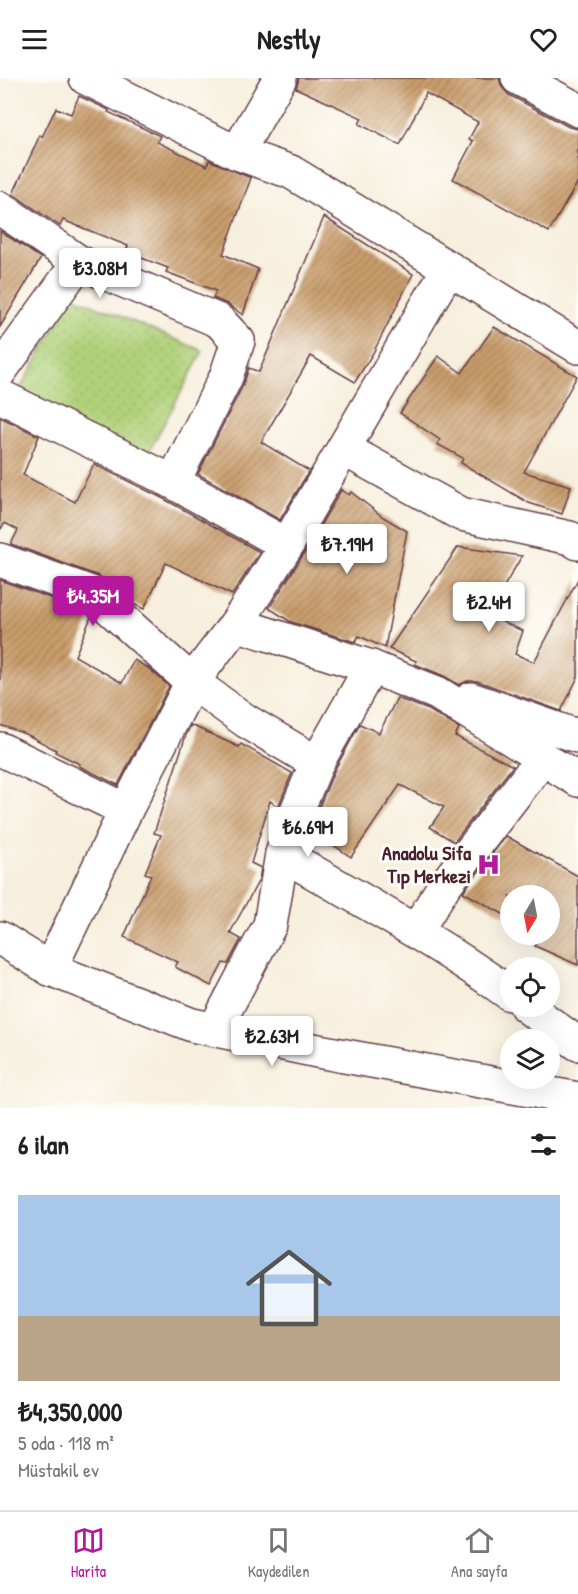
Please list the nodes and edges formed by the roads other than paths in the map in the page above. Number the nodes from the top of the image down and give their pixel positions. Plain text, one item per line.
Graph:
1 (280, 78) edge
2 (518, 78) edge
3 (103, 82) edge
4 (578, 110) edge
5 (237, 153) junction
6 (0, 208) edge
7 (79, 262) junction
8 (449, 268) junction
9 (578, 347) edge
10 (0, 371) edge
11 (0, 396) edge
12 (344, 449) junction
13 (173, 482) junction
14 (578, 543) edge
15 (287, 544) junction
16 (0, 560) edge
17 (236, 624) junction
18 (371, 667) junction
19 (192, 682) junction
20 (437, 693) junction
21 (578, 734) edge
22 (0, 749) edge
23 (543, 758) junction
24 (317, 763) junction
25 (578, 780) edge
26 (126, 810) junction
27 (282, 854) junction
28 (416, 931) junction
29 (0, 938) edge
30 (50, 969) junction
31 (500, 987) edge
32 (541, 1017) edge
33 (215, 1029) junction
34 (578, 1044) edge
35 (578, 1099) edge

1 - 5 street
2 - 4 street
3 - 5 street
5 - 8 street
6 - 7 street
7 - 10 street
7 - 13 street
8 - 9 street
8 - 12 street
11 - 13 street
12 - 14 street
12 - 15 street
13 - 15 street
15 - 17 street
16 - 19 street
17 - 18 street
17 - 19 street
18 - 20 street
18 - 24 street
19 - 24 street
19 - 26 street
20 - 21 street
20 - 23 street
22 - 26 street
23 - 25 street
23 - 28 street
24 - 27 street
26 - 30 street
27 - 28 street
27 - 33 street
28 - 31 street
29 - 30 street
30 - 33 street
32 - 34 street
33 - 35 street

